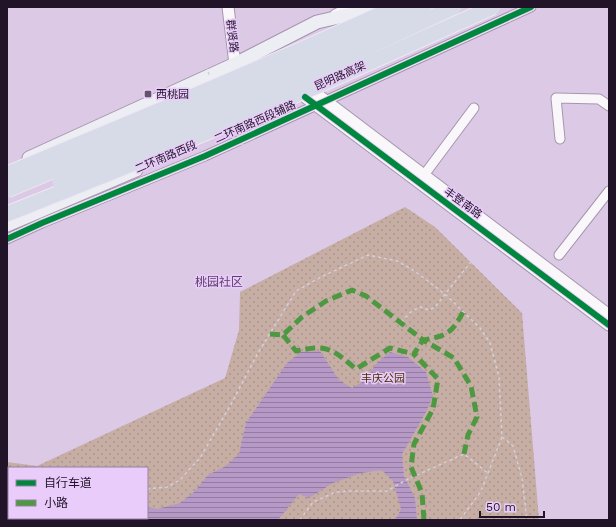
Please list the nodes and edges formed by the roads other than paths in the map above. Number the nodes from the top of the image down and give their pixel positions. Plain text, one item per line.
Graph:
1 (228, 7) edge
2 (350, 7) edge
3 (373, 7) edge
4 (396, 7) edge
5 (423, 7) edge
6 (454, 7) edge
7 (493, 7) edge
8 (499, 7) edge
9 (531, 7) edge
10 (317, 22) junction
11 (235, 64) junction
12 (315, 99) junction
13 (609, 106) edge
14 (474, 108) dead end
15 (560, 139) dead end
16 (7, 167) edge
17 (7, 174) edge
18 (424, 175) junction
19 (7, 190) edge
20 (609, 190) edge
21 (7, 204) edge
22 (7, 214) edge
23 (7, 225) edge
24 (7, 239) edge
25 (559, 255) dead end
26 (609, 314) edge
27 (609, 325) edge

1 - 11 street, 群贤路
2 - 10 street
3 - 10 main road
4 - 17 highway, bridge
5 - 19 highway, bridge
6 - 21 highway, 二环南路西段, bridge
7 - 22 highway, 昆明路高架, bridge
8 - 12 main road, 二环南路西段
9 - 12 street, 二环南路西段辅路
10 - 11 main road
11 - 16 main road
12 - 18 street, 丰登南路
12 - 23 main road, 二环南路西段
12 - 24 street, 二环南路西段辅路
12 - 27 street, 丰登南路
13 - 15 street
14 - 18 street
18 - 26 street, 丰登南路
20 - 25 street

